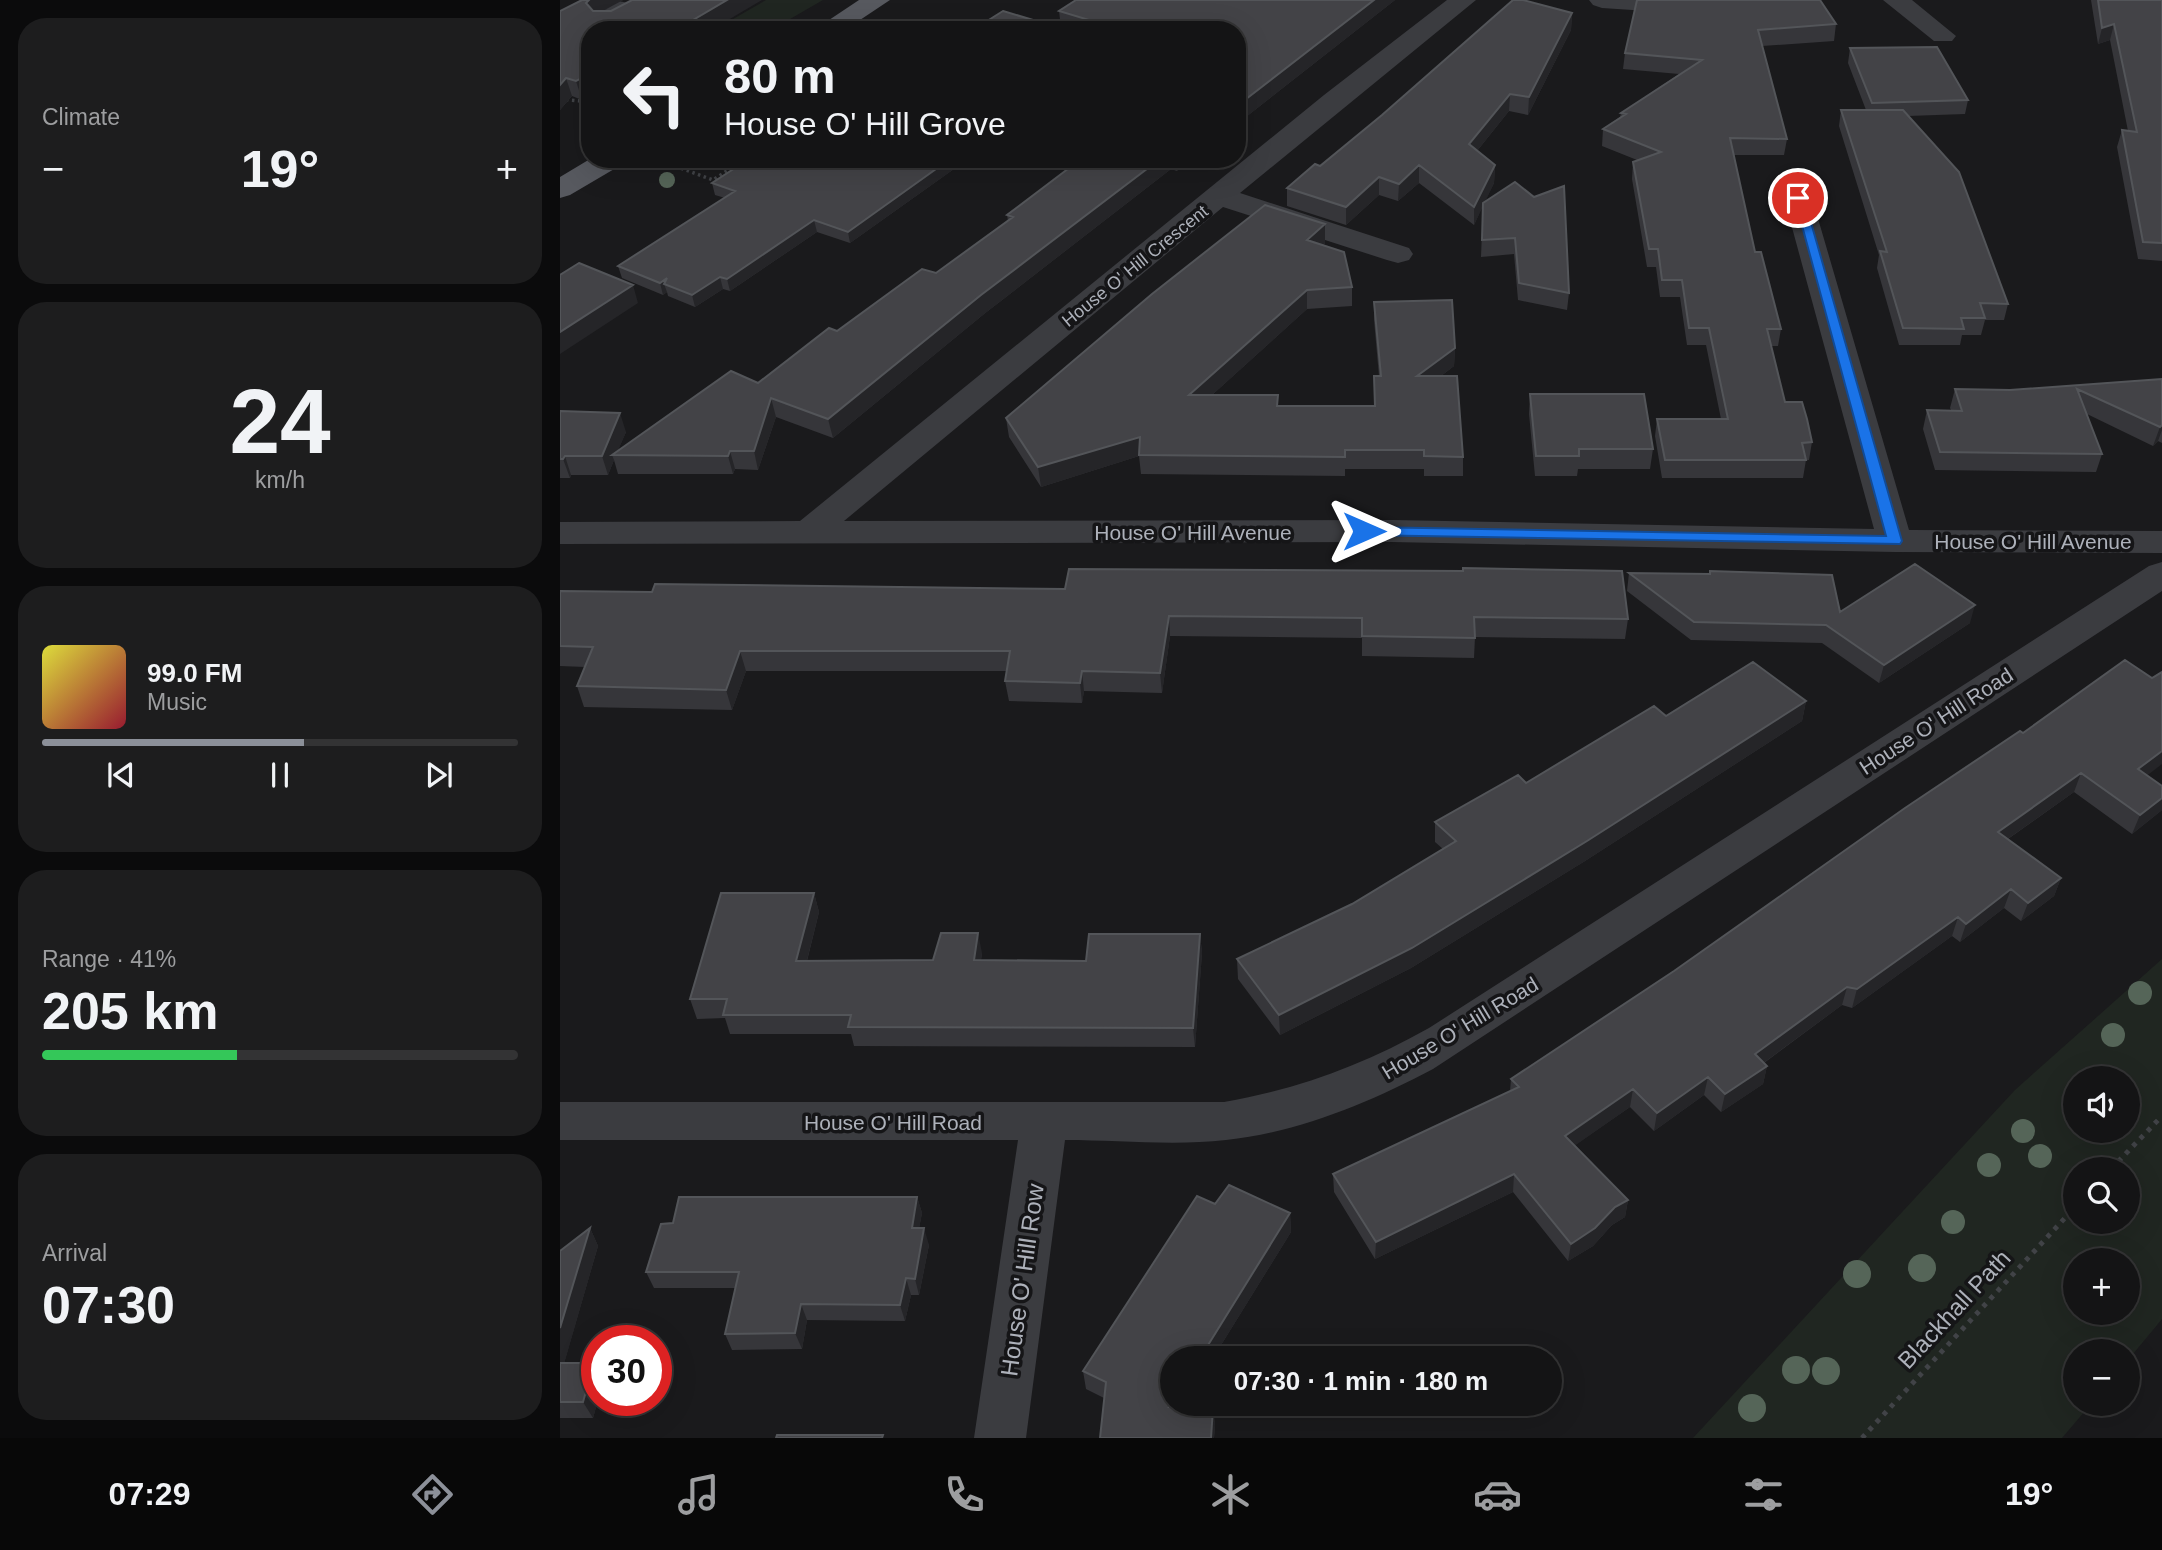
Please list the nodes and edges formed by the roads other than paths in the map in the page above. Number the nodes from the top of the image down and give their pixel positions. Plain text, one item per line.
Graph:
1 (877, 0) edge
2 (1463, 0) edge
3 (1602, 0) edge
4 (1737, 0) edge
5 (1896, 0) edge
6 (638, 5) edge
7 (603, 10) edge
8 (842, 21) edge
9 (1943, 36) dead end
10 (596, 168) edge
11 (560, 189) edge
12 (1220, 196) junction
13 (1798, 198) dead end
14 (1398, 254) dead end
15 (560, 533) edge
16 (808, 533) junction
17 (1895, 541) junction
18 (2162, 542) edge
19 (2162, 573) edge
20 (560, 1121) edge
21 (1044, 1123) junction
22 (1000, 1438) edge

1 - 8 main road
2 - 12 street, House O' Hill Crescent
3 - 4 street
5 - 9 street
6 - 7 street
10 - 11 main road
12 - 14 street
12 - 16 street, House O' Hill Crescent
13 - 17 street
15 - 16 street, House O' Hill Avenue
16 - 17 street, House O' Hill Avenue
17 - 18 street, House O' Hill Avenue
19 - 21 street, House O' Hill Road
20 - 21 street, House O' Hill Road
21 - 22 street, House O' Hill Row

